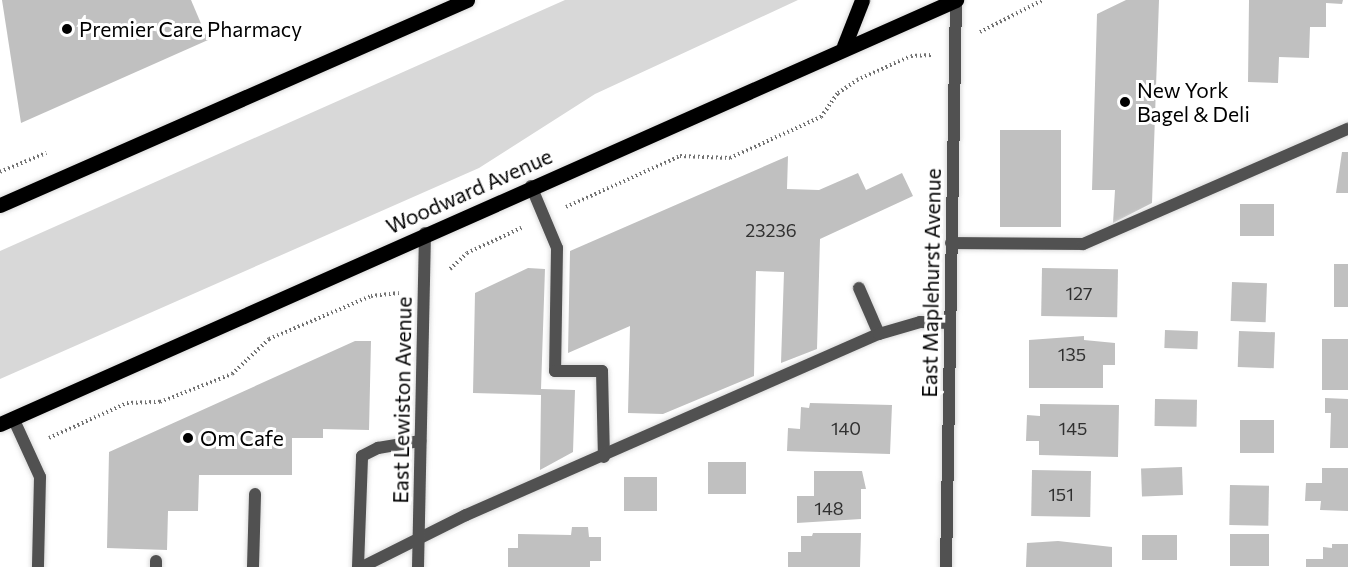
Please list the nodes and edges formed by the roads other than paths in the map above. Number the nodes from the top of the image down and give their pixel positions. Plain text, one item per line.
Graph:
1 (467, 0) edge
2 (862, 0) edge
3 (956, 0) edge
4 (844, 46) junction
5 (1348, 129) edge
6 (531, 186) junction
7 (0, 205) edge
8 (425, 233) junction
9 (951, 243) junction
10 (860, 288) dead end
11 (950, 323) junction
12 (879, 334) junction
13 (7, 421) edge
14 (420, 441) junction
15 (604, 457) junction
16 (255, 494) dead end
17 (418, 538) junction
18 (38, 567) edge
19 (253, 567) edge
20 (360, 567) edge
21 (418, 567) edge
22 (946, 567) edge

1 - 7 main road
2 - 4 main road
3 - 4 main road, Woodward Avenue
3 - 9 street, East Maplehurst Avenue
4 - 6 main road, Woodward Avenue
5 - 9 street
6 - 8 main road, Woodward Avenue
6 - 15 street
8 - 13 main road, Woodward Avenue
8 - 14 street, East Lewiston Avenue
9 - 11 street, East Maplehurst Avenue
10 - 12 street
11 - 12 street
11 - 22 street, East Maplehurst Avenue
12 - 15 street
13 - 18 street
14 - 17 street, East Lewiston Avenue
14 - 20 street
15 - 17 street
16 - 19 street
17 - 20 street
17 - 21 street, East Lewiston Avenue

